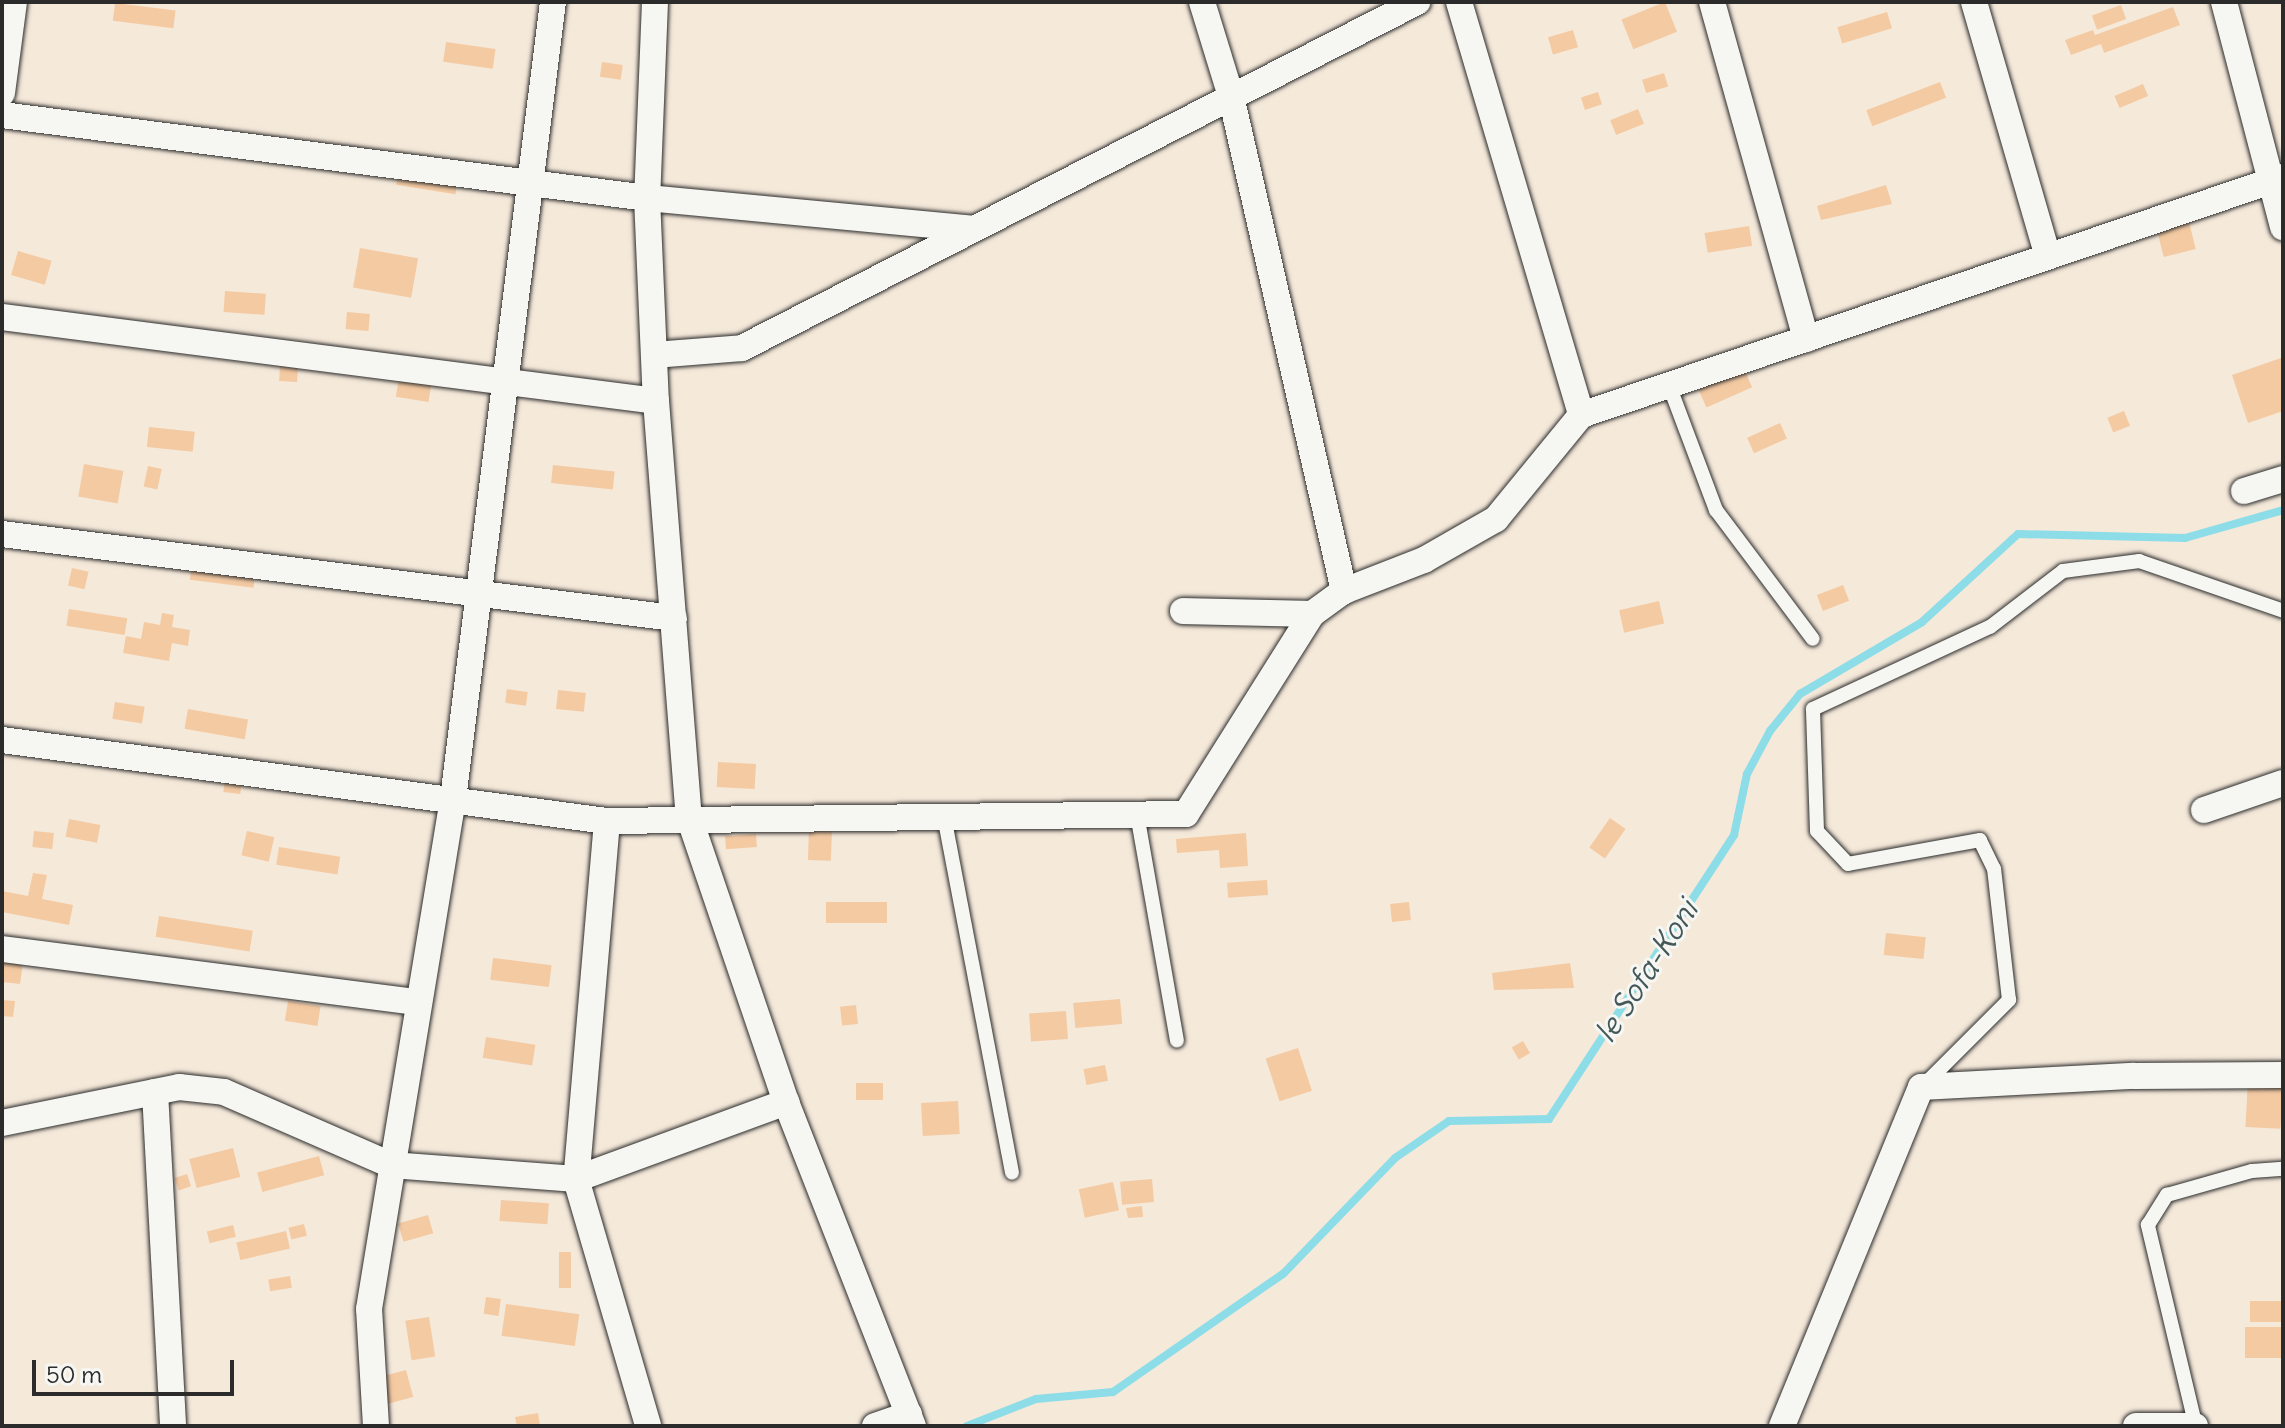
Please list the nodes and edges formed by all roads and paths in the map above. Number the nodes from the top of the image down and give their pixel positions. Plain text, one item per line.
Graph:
1 (14, 2) edge
2 (553, 2) edge
3 (655, 2) edge
4 (1202, 2) edge
5 (1417, 2) edge
6 (1459, 2) edge
7 (1712, 2) edge
8 (1974, 2) edge
9 (2224, 2) edge
10 (2, 93) edge
11 (1231, 96) junction
12 (2, 115) edge
13 (2277, 178) edge
14 (530, 183) junction
15 (647, 198) junction
16 (2283, 227) edge
17 (973, 229) junction
18 (2047, 254) junction
19 (2, 317) edge
20 (1806, 339) junction
21 (654, 355) junction
22 (505, 383) junction
23 (1669, 385) junction
24 (656, 401) junction
25 (1581, 415) junction
26 (2283, 479) edge
27 (2244, 491) dead end
28 (2, 534) edge
29 (1344, 591) junction
30 (477, 594) junction
31 (1183, 611) dead end
32 (2283, 611) edge
33 (1312, 614) junction
34 (674, 618) junction
35 (1813, 639) dead end
36 (2, 740) edge
37 (2283, 783) edge
38 (453, 799) junction
39 (2204, 810) dead end
40 (1137, 814) junction
41 (944, 816) junction
42 (689, 817) junction
43 (607, 821) junction
44 (2, 949) edge
45 (418, 1002) junction
46 (1177, 1040) dead end
47 (2283, 1075) edge
48 (1921, 1087) junction
49 (155, 1092) junction
50 (786, 1102) junction
51 (2, 1123) edge
52 (391, 1165) junction
53 (2283, 1169) edge
54 (1012, 1173) dead end
55 (576, 1179) junction
56 (911, 1420) edge
57 (2195, 1425) edge
58 (173, 1426) edge
59 (376, 1426) edge
60 (648, 1426) edge
61 (875, 1426) edge
62 (1782, 1426) edge
63 (2136, 1426) edge

1 - 10 street
2 - 14 street
3 - 15 street
4 - 11 street
5 - 11 street
6 - 25 street
7 - 20 street
8 - 18 street
9 - 13 street
11 - 17 street
11 - 29 street
12 - 14 street
13 - 16 street
13 - 18 street
14 - 15 street
14 - 22 street
15 - 17 street
15 - 21 street
17 - 21 street
18 - 20 street
19 - 22 street
20 - 23 street
21 - 24 street
22 - 24 street
22 - 30 street
23 - 25 street
23 - 35 lane
24 - 34 street
25 - 29 street
26 - 27 street
28 - 30 street
29 - 33 street
30 - 34 street
30 - 38 street
31 - 33 street
32 - 48 lane
33 - 40 street
34 - 42 street
36 - 38 street
37 - 39 street
38 - 43 street
38 - 45 street
40 - 41 street
40 - 46 lane
41 - 42 street
41 - 54 lane
42 - 43 street
42 - 50 street
43 - 55 street
44 - 45 street
45 - 52 street
47 - 48 street
48 - 62 street
49 - 51 street
49 - 52 street
49 - 58 street
50 - 55 street
50 - 56 street
52 - 55 street
52 - 59 street
53 - 57 lane
55 - 60 street
56 - 61 street
57 - 63 street

